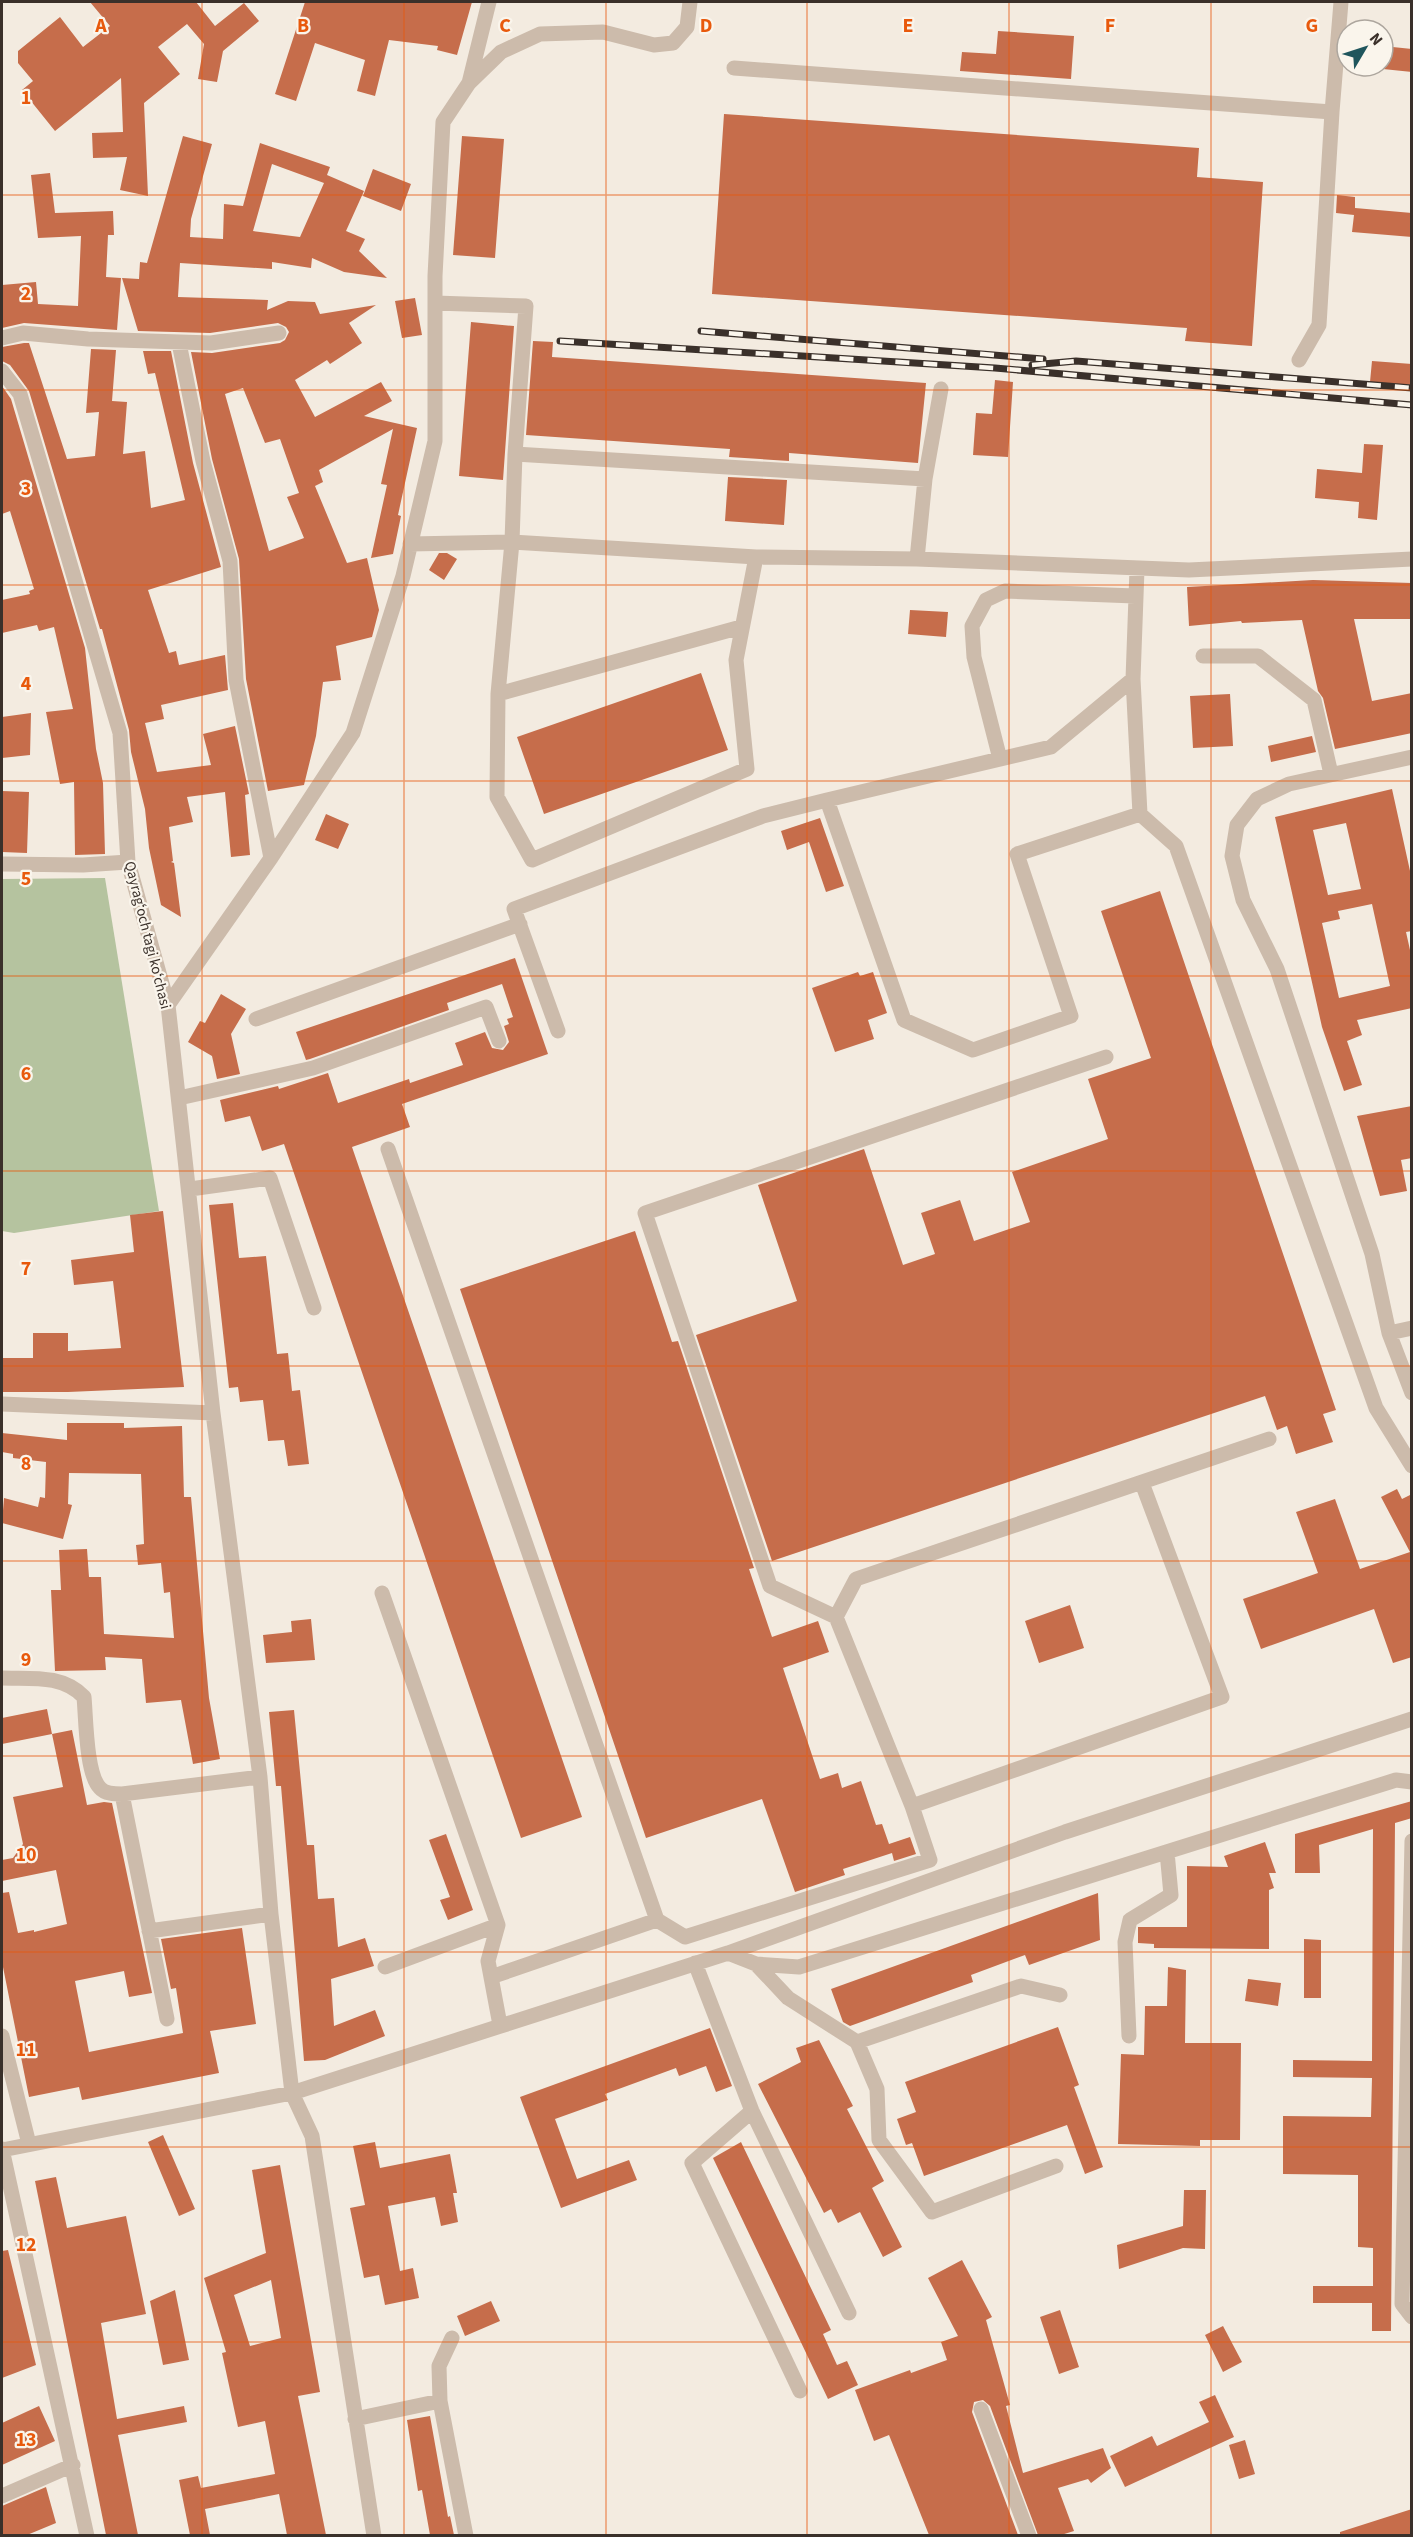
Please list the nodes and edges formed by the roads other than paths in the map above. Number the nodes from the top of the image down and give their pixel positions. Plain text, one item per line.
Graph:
1 (489, 2) edge
2 (690, 2) edge
3 (1341, 2) edge
4 (734, 68) dead end
5 (469, 83) junction
6 (1332, 112) junction
7 (435, 303) junction
8 (279, 333) dead end
9 (2, 338) edge
10 (179, 343) junction
11 (1299, 360) dead end
12 (2, 371) edge
13 (941, 388) dead end
14 (515, 454) junction
15 (924, 479) junction
16 (512, 542) junction
17 (410, 544) junction
18 (756, 557) junction
19 (917, 559) junction
20 (1412, 559) edge
21 (1137, 569) junction
22 (1135, 596) junction
23 (741, 627) junction
24 (1203, 656) dead end
25 (1133, 679) junction
26 (498, 694) junction
27 (1412, 757) edge
28 (1000, 759) junction
29 (1331, 774) junction
30 (828, 800) junction
31 (1140, 814) junction
32 (272, 858) junction
33 (128, 862) junction
34 (2, 864) edge
35 (520, 924) junction
36 (168, 1005) junction
37 (256, 1018) dead end
38 (558, 1031) dead end
39 (499, 1041) dead end
40 (1106, 1057) dead end
41 (179, 1098) junction
42 (388, 1149) dead end
43 (190, 1189) junction
44 (314, 1308) dead end
45 (1412, 1328) edge
46 (1389, 1333) junction
47 (1412, 1393) edge
48 (2, 1404) edge
49 (213, 1413) junction
50 (1269, 1439) dead end
51 (1412, 1466) edge
52 (1142, 1483) junction
53 (382, 1593) dead end
54 (836, 1617) junction
55 (2, 1678) edge
56 (1408, 1720) edge
57 (260, 1777) junction
58 (1412, 1782) edge
59 (122, 1794) junction
60 (912, 1806) junction
61 (1412, 1841) edge
62 (1167, 1852) junction
63 (271, 1914) junction
64 (657, 1920) junction
65 (498, 1926) junction
66 (149, 1930) junction
67 (728, 1953) junction
68 (695, 1963) junction
69 (756, 1964) junction
70 (385, 1967) dead end
71 (491, 1977) junction
72 (1060, 1995) dead end
73 (167, 2019) dead end
74 (500, 2025) junction
75 (2, 2036) edge
76 (1129, 2036) dead end
77 (857, 2042) junction
78 (292, 2093) junction
79 (752, 2111) junction
80 (29, 2144) junction
81 (2, 2150) edge
82 (1056, 2166) dead end
83 (849, 2313) dead end
84 (1412, 2317) edge
85 (452, 2338) dead end
86 (800, 2391) dead end
87 (440, 2401) junction
88 (981, 2409) dead end
89 (354, 2420) junction
90 (73, 2465) junction
91 (2, 2496) edge
92 (87, 2535) edge
93 (374, 2535) edge
94 (466, 2535) edge
95 (1029, 2535) edge

1 - 5 street
2 - 5 street
3 - 6 street
4 - 6 street
5 - 7 street
6 - 11 street
7 - 14 street
7 - 17 street
8 - 10 street
9 - 10 street
10 - 32 street
12 - 33 street, Qayragʻoch tagi koʻchasi
13 - 15 street
14 - 15 street
14 - 16 street
15 - 19 street
16 - 17 street
16 - 18 street
16 - 26 street
17 - 32 street
18 - 19 street
18 - 23 street
19 - 21 street
20 - 21 street
21 - 22 street
22 - 25 street
22 - 28 street
23 - 26 street
23 - 26 street
24 - 29 street
25 - 28 street
25 - 31 street
27 - 29 street
28 - 30 street
29 - 46 street
30 - 31 street
30 - 35 street
31 - 51 street
32 - 36 street
33 - 34 street
33 - 36 street, Qayragʻoch tagi koʻchasi
35 - 37 street
35 - 38 street
36 - 41 street, Qayragʻoch tagi koʻchasi
39 - 41 street
40 - 54 street
41 - 43 street, Qayragʻoch tagi koʻchasi
42 - 64 street
43 - 44 street
43 - 49 street, Qayragʻoch tagi koʻchasi
45 - 46 street
46 - 47 street
48 - 49 street
49 - 57 street, Qayragʻoch tagi koʻchasi
50 - 52 street
52 - 54 street
52 - 60 street
53 - 65 street
54 - 60 street
55 - 59 street
56 - 67 street
57 - 59 street
57 - 63 street, Qayragʻoch tagi koʻchasi
58 - 62 street
59 - 66 street
60 - 64 street
61 - 84 street
62 - 69 street
62 - 76 street
63 - 66 street
63 - 78 street, Qayragʻoch tagi koʻchasi
64 - 71 street
65 - 70 street
65 - 71 street
66 - 73 street
67 - 68 street
67 - 69 street
68 - 74 street
68 - 79 street
69 - 77 street
71 - 74 street
72 - 77 street
74 - 78 street
75 - 80 street
77 - 82 street
78 - 80 street
78 - 89 street, Qayragʻoch tagi koʻchasi
79 - 83 street
79 - 86 street
80 - 81 street
81 - 90 street
85 - 87 street
87 - 89 street
87 - 94 street
88 - 95 street
89 - 93 street, Qayragʻoch tagi koʻchasi
90 - 91 street
90 - 92 street

